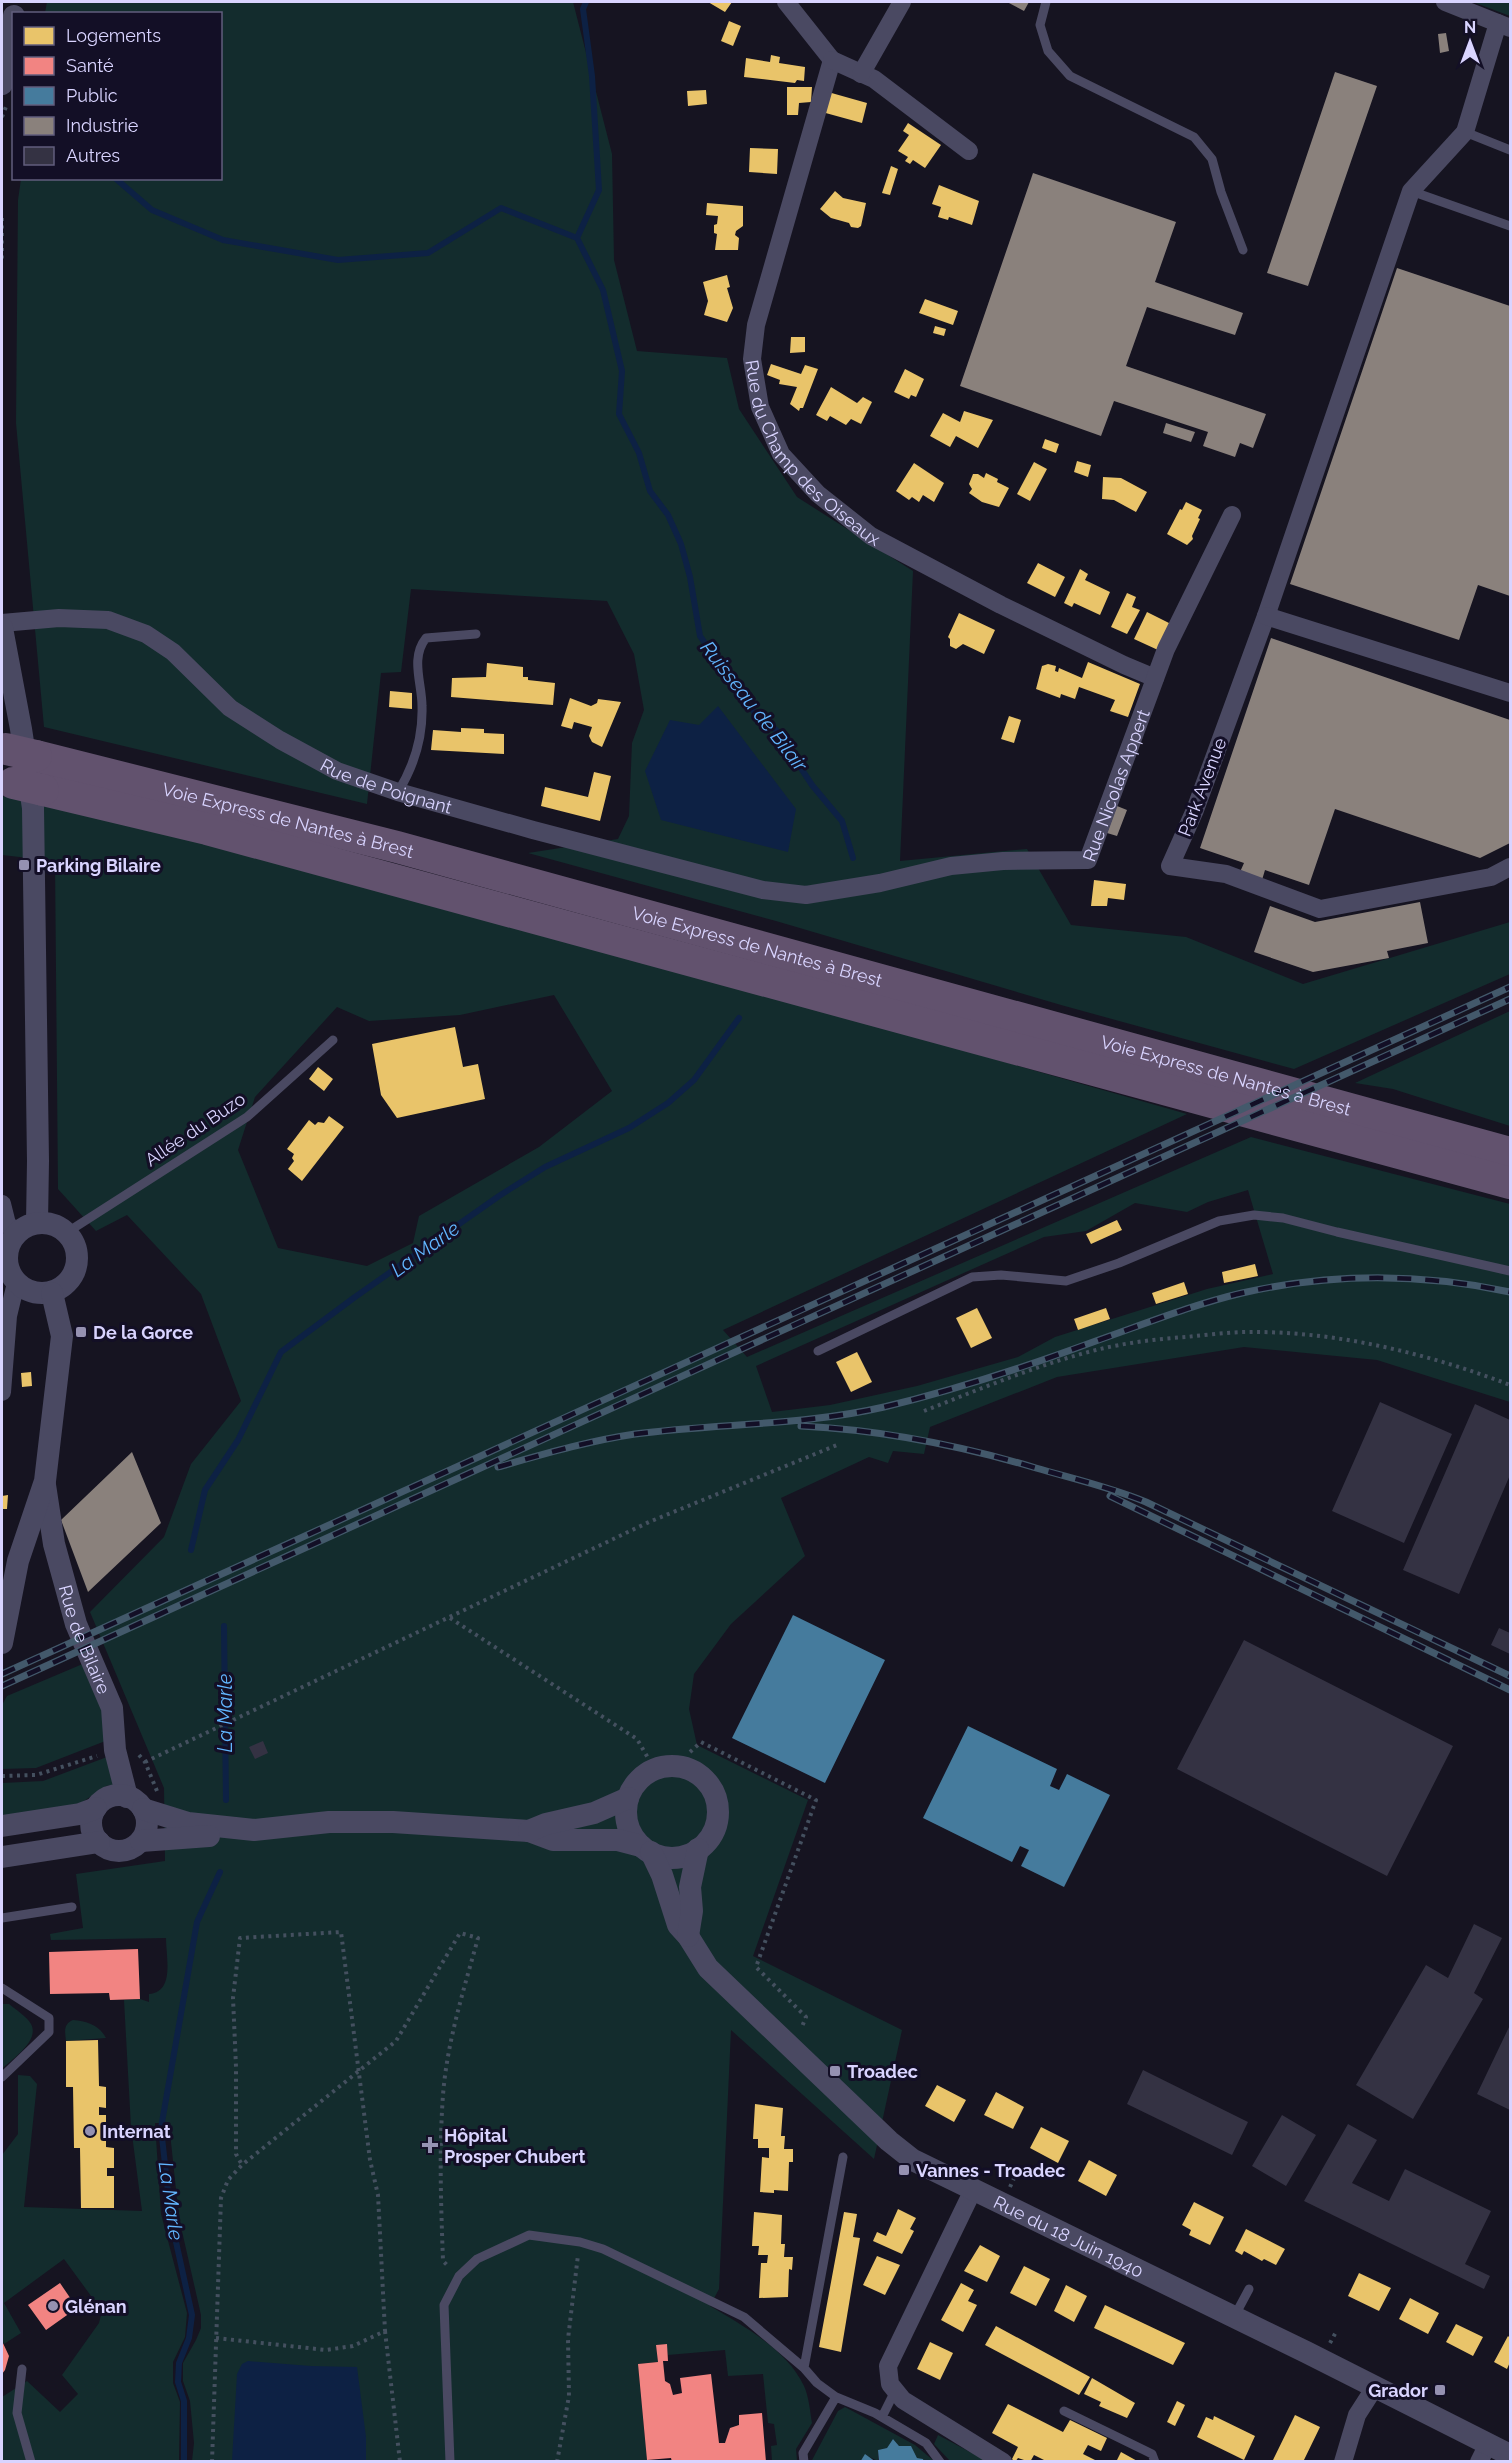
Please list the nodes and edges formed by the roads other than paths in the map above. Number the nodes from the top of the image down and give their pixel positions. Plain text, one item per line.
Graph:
1 (786, 2) edge
2 (902, 2) edge
3 (1046, 2) edge
4 (1445, 2) edge
5 (1504, 26) edge
6 (10, 30) edge
7 (832, 60) junction
8 (861, 74) junction
9 (2, 84) edge
10 (1465, 132) junction
11 (1510, 150) edge
12 (969, 151) dead end
13 (1411, 191) junction
14 (1510, 226) edge
15 (1243, 250) dead end
16 (1232, 515) dead end
17 (1266, 616) junction
18 (2, 623) edge
19 (2, 628) edge
20 (476, 634) dead end
21 (1155, 678) junction
22 (1510, 693) edge
23 (4, 748) edge
24 (7, 782) edge
25 (398, 792) junction
26 (1510, 867) edge
27 (806, 895) joint
28 (333, 1040) dead end
29 (1510, 1153) edge
30 (1510, 1183) edge
31 (2, 1203) edge
32 (27, 1228) junction
33 (66, 1233) junction
34 (1510, 1271) edge
35 (8, 1272) edge
36 (52, 1293) junction
37 (818, 1351) dead end
38 (2, 1392) edge
39 (45, 1481) junction
40 (2, 1643) edge
41 (628, 1798) junction
42 (135, 1803) junction
43 (96, 1808) junction
44 (2, 1826) edge
45 (254, 1830) junction
46 (530, 1831) junction
47 (141, 1841) junction
48 (99, 1842) junction
49 (646, 1849) junction
50 (698, 1849) junction
51 (2, 1857) edge
52 (72, 1907) dead end
53 (2, 1918) edge
54 (688, 1936) junction
55 (2, 1988) edge
56 (2, 2077) edge
57 (843, 2157) dead end
58 (973, 2190) junction
59 (1249, 2289) dead end
60 (1234, 2317) junction
61 (804, 2368) junction
62 (22, 2369) dead end
63 (1375, 2387) junction
64 (895, 2391) junction
65 (836, 2397) junction
66 (1064, 2411) dead end
67 (882, 2417) junction
68 (1483, 2452) edge
69 (1510, 2455) edge
70 (31, 2462) edge
71 (450, 2462) edge
72 (804, 2462) edge
73 (940, 2462) edge
74 (1003, 2462) edge
75 (1155, 2462) edge
76 (1343, 2462) edge

1 - 7 street
2 - 8 street
3 - 15 lane
4 - 5 street
5 - 10 street
6 - 9 street
7 - 8 street
7 - 21 street, Rue du Champ des Oiseaux
8 - 12 street
10 - 11 lane
10 - 13 street
13 - 14 lane
13 - 17 street, Park Avenue
16 - 21 street, Rue Nicolas Appert
17 - 22 street
17 - 26 street, Park Avenue
18 - 25 street, Rue de Poignant
19 - 32 street
20 - 25 lane
21 - 27 street, Rue Nicolas Appert
23 - 29 highway, Voie Express de Nantes à Brest, bridge
24 - 30 highway, Voie Express de Nantes à Brest, bridge
25 - 27 street, Rue de Poignant
28 - 33 lane, Allée du Buzo
31 - 32 street
32 - 33 street
32 - 35 street
33 - 36 street
34 - 37 lane
35 - 36 street
35 - 38 street
36 - 39 street, Rue de Bilaire
39 - 40 street, Rue de Bilaire
39 - 42 street, Rue de Bilaire
41 - 46 street
41 - 49 street
41 - 50 street
42 - 43 street
42 - 45 street
42 - 47 street
43 - 44 street
43 - 48 street
45 - 46 street
45 - 47 street
46 - 49 street
47 - 48 street
48 - 51 street
49 - 50 street
49 - 54 street, Rue du 18 Juin 1940
50 - 54 street
52 - 53 lane
54 - 58 street, Rue du 18 Juin 1940
55 - 56 lane
57 - 61 lane
58 - 60 street, Rue du 18 Juin 1940
58 - 64 street
59 - 60 lane
60 - 63 street, Rue du 18 Juin 1940
61 - 65 lane
61 - 71 lane
62 - 70 lane
63 - 68 street, Rue du 18 Juin 1940
63 - 76 street
64 - 67 lane
64 - 74 street
65 - 67 lane
65 - 72 lane
66 - 75 lane
67 - 73 lane
68 - 69 street, Rue du 18 Juin 1940

